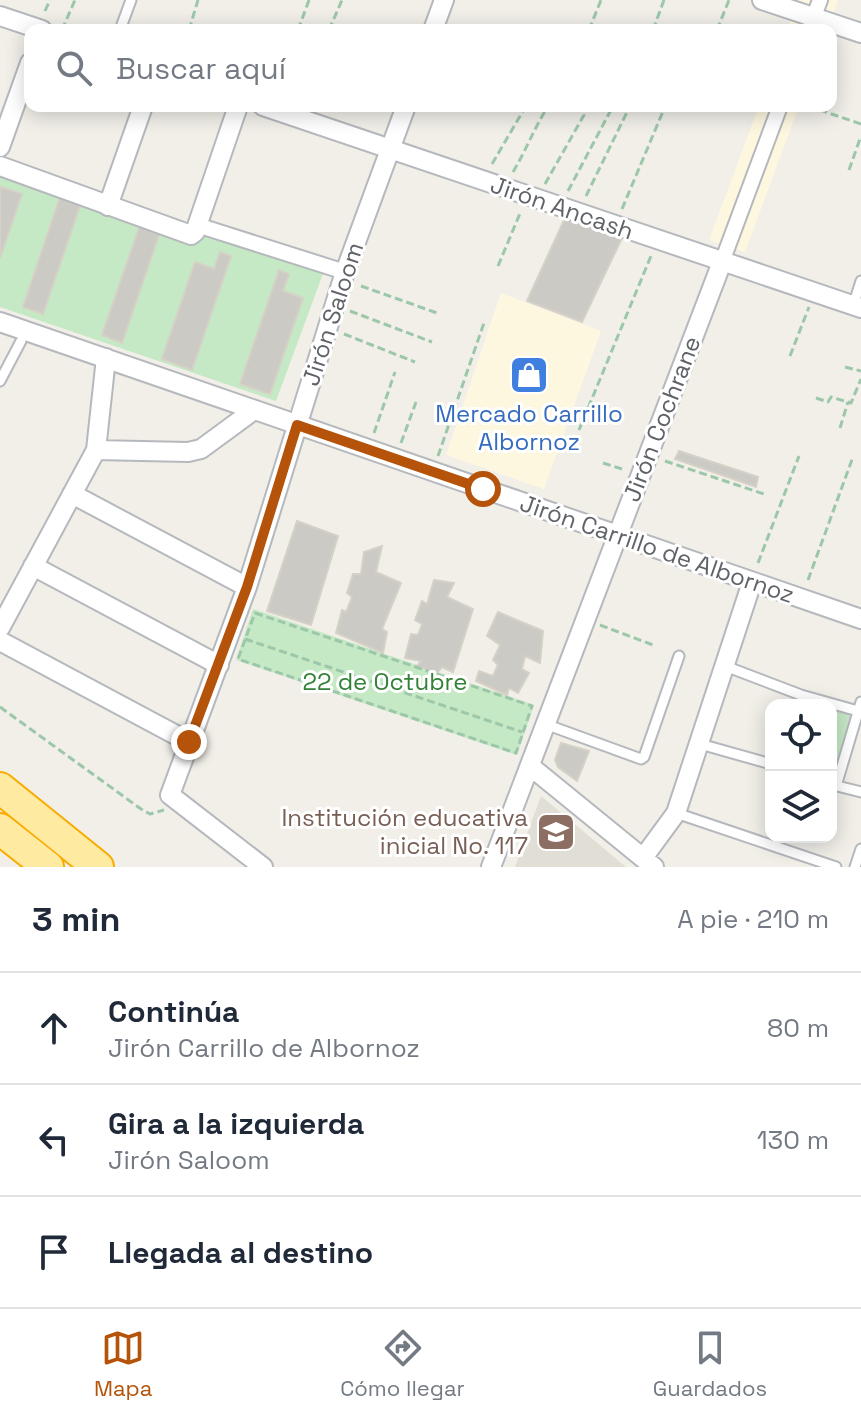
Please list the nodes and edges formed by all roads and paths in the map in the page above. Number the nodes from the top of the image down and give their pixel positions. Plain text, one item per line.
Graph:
1 (75, 0) edge
2 (131, 0) edge
3 (198, 0) edge
4 (309, 0) edge
5 (342, 0) edge
6 (444, 0) edge
7 (601, 0) edge
8 (664, 0) edge
9 (729, 0) edge
10 (762, 0) edge
11 (0, 16) edge
12 (814, 16) edge
13 (24, 24) edge
14 (65, 24) edge
15 (122, 24) edge
16 (191, 24) edge
17 (300, 24) edge
18 (332, 24) edge
19 (435, 24) edge
20 (591, 24) edge
21 (655, 24) edge
22 (719, 24) edge
23 (836, 24) edge
24 (837, 24) edge
25 (861, 33) edge
26 (24, 80) edge
27 (141, 112) edge
28 (236, 112) edge
29 (281, 112) edge
30 (404, 112) edge
31 (522, 112) edge
32 (544, 112) edge
33 (584, 112) edge
34 (610, 112) edge
35 (627, 112) edge
36 (663, 112) edge
37 (778, 112) edge
38 (826, 112) edge
39 (861, 124) edge
40 (861, 136) edge
41 (0, 147) edge
42 (390, 149) junction
43 (0, 166) edge
44 (849, 170) dead end
45 (483, 180) junction
46 (504, 188) junction
47 (532, 198) junction
48 (108, 206) junction
49 (558, 206) junction
50 (578, 213) junction
51 (197, 225) junction
52 (615, 226) junction
53 (658, 240) junction
54 (722, 262) junction
55 (498, 266) dead end
56 (344, 276) junction
57 (861, 281) edge
58 (813, 293) junction
59 (335, 306) junction
60 (857, 307) edge
61 (440, 314) dead end
62 (485, 320) dead end
63 (0, 322) edge
64 (328, 327) junction
65 (21, 341) dead end
66 (432, 342) dead end
67 (790, 356) dead end
68 (106, 358) junction
69 (415, 362) dead end
70 (845, 367) dead end
71 (861, 371) edge
72 (395, 372) dead end
73 (861, 379) edge
74 (0, 381) edge
75 (816, 398) dead end
76 (416, 402) dead end
77 (848, 402) junction
78 (254, 410) junction
79 (297, 425) junction
80 (840, 428) dead end
81 (579, 430) dead end
82 (96, 450) junction
83 (368, 450) junction
84 (649, 454) junction
85 (799, 456) dead end
86 (853, 457) dead end
87 (395, 459) junction
88 (603, 463) dead end
89 (432, 471) junction
90 (640, 475) junction
91 (72, 494) junction
92 (764, 494) dead end
93 (618, 535) junction
94 (758, 563) dead end
95 (33, 566) junction
96 (808, 580) dead end
97 (752, 582) junction
98 (247, 587) junction
99 (255, 613) dead end
100 (861, 618) edge
101 (586, 619) junction
102 (0, 628) edge
103 (245, 639) dead end
104 (0, 641) edge
105 (653, 645) dead end
106 (679, 656) dead end
107 (238, 659) dead end
108 (219, 665) junction
109 (725, 666) junction
110 (798, 699) edge
111 (837, 704) edge
112 (532, 706) dead end
113 (859, 706) edge
114 (0, 707) edge
115 (545, 724) junction
116 (523, 732) dead end
117 (189, 742) junction
118 (700, 744) junction
119 (516, 753) dead end
120 (765, 762) edge
121 (530, 766) junction
122 (837, 773) edge
123 (837, 786) edge
124 (0, 788) edge
125 (861, 792) edge
126 (168, 802) junction
127 (676, 813) junction
128 (0, 829) edge
129 (861, 849) edge
130 (648, 863) edge
131 (48, 867) edge
132 (98, 867) edge
133 (263, 867) edge
134 (491, 867) edge
135 (836, 867) edge
136 (855, 867) edge

1 - 14 path
2 - 15 lane
3 - 16 path
4 - 17 path
5 - 18 path
6 - 19 street
7 - 20 path
8 - 21 path
9 - 22 path
10 - 12 street
11 - 13 street
12 - 23 street
24 - 25 street
26 - 41 street
27 - 48 street
28 - 51 street
29 - 42 street, Jirón Ancash
30 - 42 street, Jirón Saloom
31 - 45 path
32 - 46 path
33 - 47 path
34 - 49 path
35 - 50 path
36 - 52 path
37 - 54 street, Jirón Cochrane
38 - 39 path
40 - 44 path
42 - 45 street, Jirón Ancash
42 - 56 street, Jirón Saloom
43 - 48 street
45 - 46 street, Jirón Ancash
46 - 47 street, Jirón Ancash
47 - 49 street, Jirón Ancash
47 - 55 path
48 - 51 street
49 - 50 street, Jirón Ancash
50 - 52 street, Jirón Ancash
51 - 56 street
52 - 53 street, Jirón Ancash
53 - 54 street, Jirón Ancash
53 - 81 path
54 - 58 street, Jirón Ancash
54 - 84 street, Jirón Cochrane
56 - 59 street, Jirón Saloom
56 - 61 path
57 - 60 lane
58 - 60 street, Jirón Ancash
58 - 67 path
59 - 64 street, Jirón Saloom
59 - 66 path
62 - 89 path
63 - 68 street, Jirón Carrillo de Albornoz
64 - 69 path
64 - 79 street, Jirón Saloom
65 - 74 lane
68 - 78 street, Jirón Carrillo de Albornoz
68 - 82 street
70 - 71 path
72 - 83 path
73 - 77 path
75 - 77 path
76 - 87 path
77 - 80 path
78 - 79 street, Jirón Carrillo de Albornoz
78 - 82 street
79 - 83 street, Jirón Carrillo de Albornoz
79 - 98 street, Jirón Saloom
82 - 91 street
83 - 87 street, Jirón Carrillo de Albornoz
84 - 90 street, Jirón Cochrane
84 - 92 path
85 - 94 path
86 - 96 path
87 - 89 street, Jirón Carrillo de Albornoz
88 - 90 path
89 - 93 street, Jirón Carrillo de Albornoz
90 - 93 street, Jirón Cochrane
91 - 95 street
91 - 98 street
93 - 97 street, Jirón Carrillo de Albornoz
93 - 101 street, Jirón Cochrane
95 - 102 street
95 - 108 street
97 - 100 street, Jirón Carrillo de Albornoz
97 - 109 street
98 - 108 street, Jirón Saloom
99 - 112 path
101 - 105 path
101 - 115 street, Jirón Cochrane
103 - 116 path
104 - 117 street
106 - 115 lane
107 - 119 path
108 - 117 street, Jirón Saloom
109 - 110 lane
109 - 118 street
111 - 113 lane
113 - 122 lane
114 - 126 path
115 - 121 street, Jirón Cochrane
117 - 126 street, Jirón Saloom
118 - 120 lane
118 - 127 street
121 - 130 street
121 - 134 street, Jirón Cochrane
123 - 125 lane
124 - 132 highway
126 - 133 street
127 - 130 street
127 - 135 lane
128 - 131 highway
129 - 136 lane

